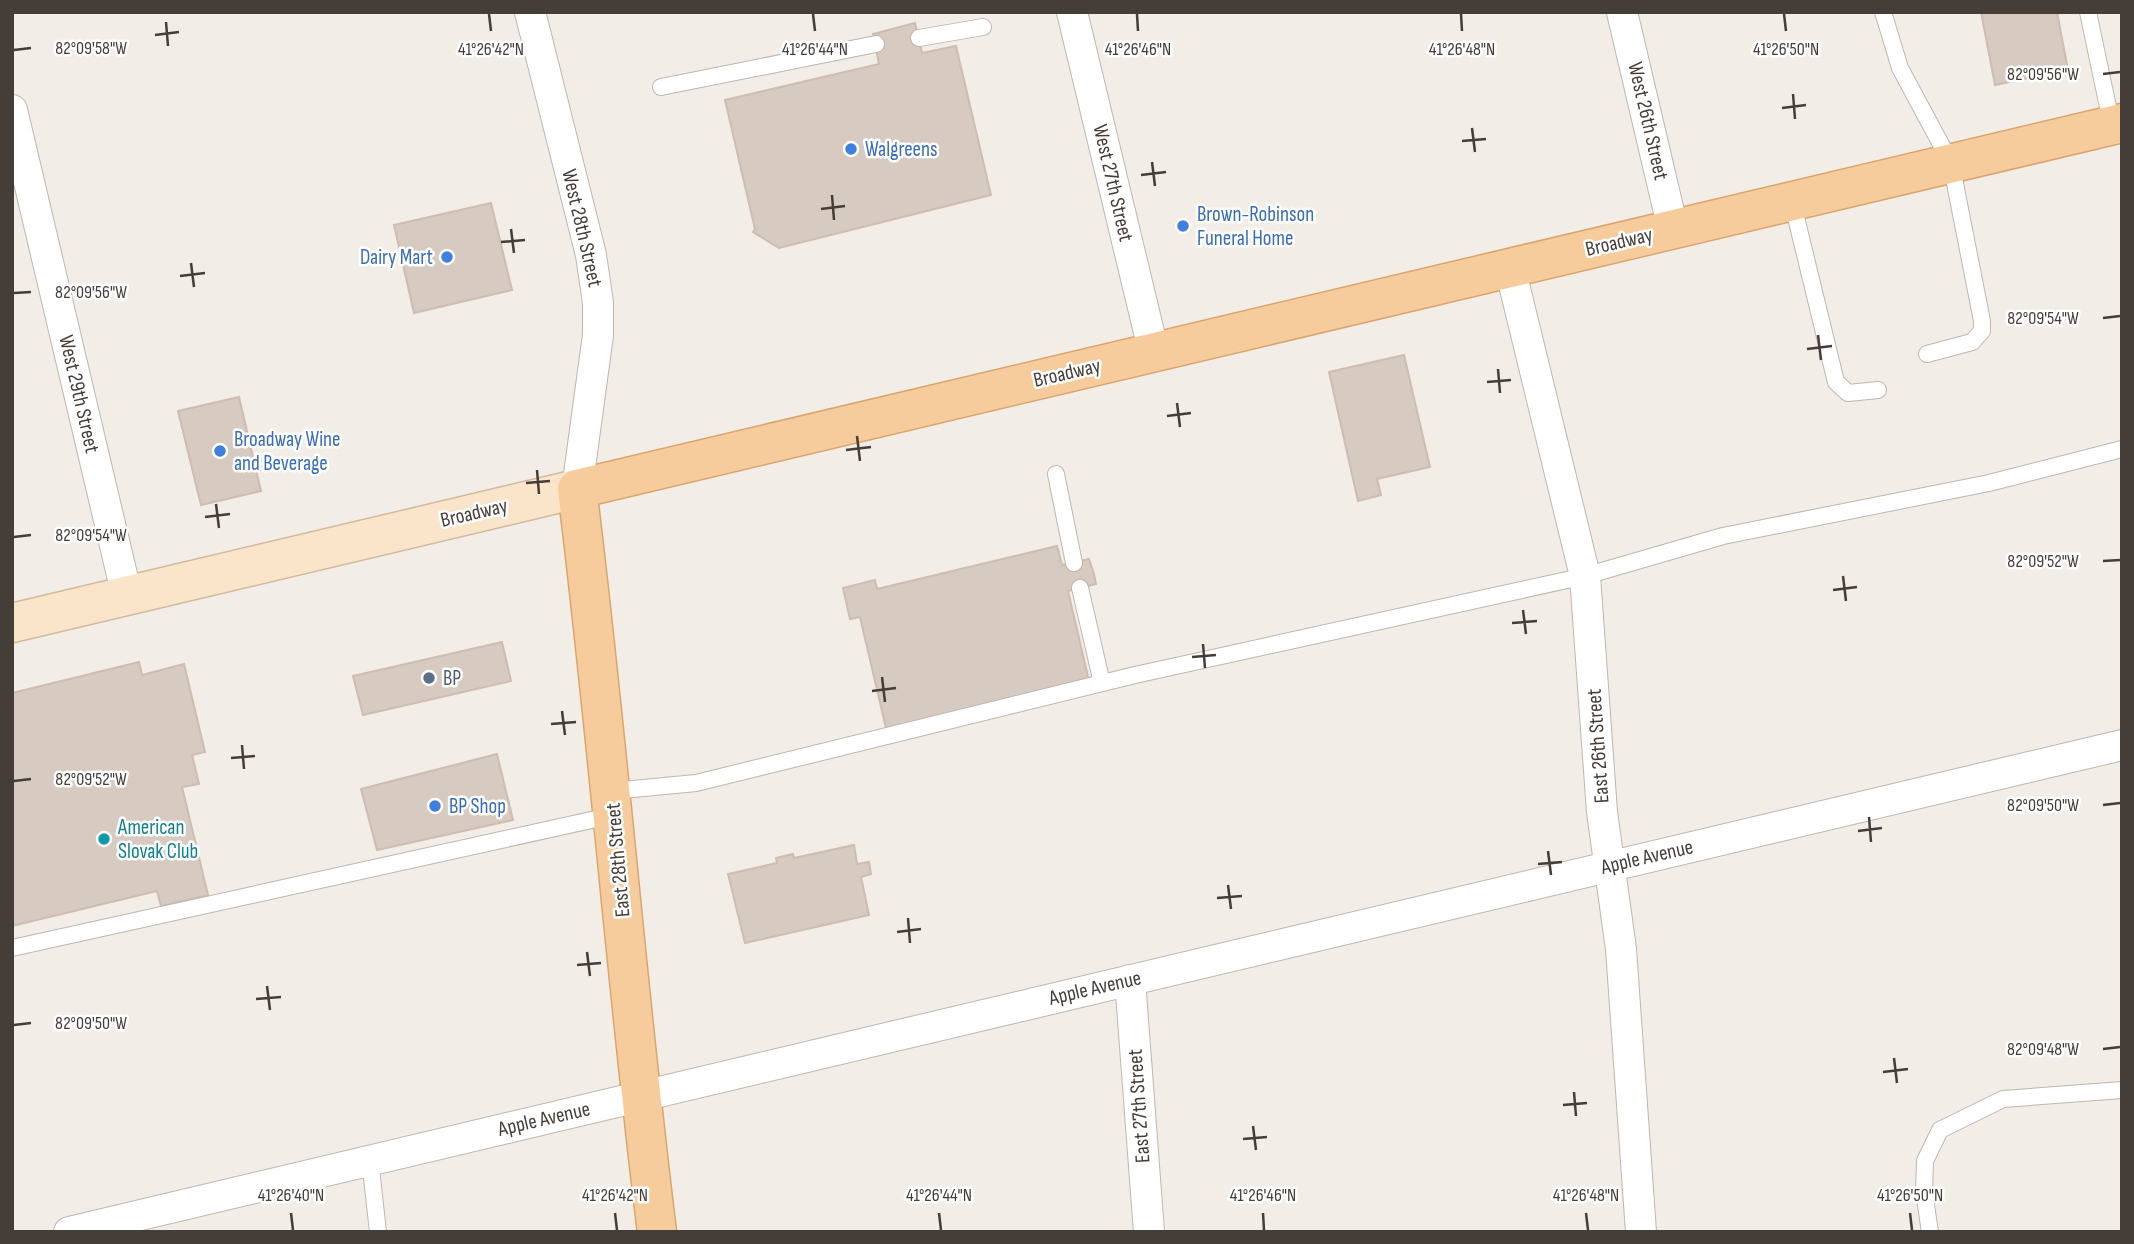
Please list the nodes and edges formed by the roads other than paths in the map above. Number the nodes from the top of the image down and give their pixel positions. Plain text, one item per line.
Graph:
1 (530, 12) edge
2 (1072, 12) edge
3 (1622, 12) edge
4 (1883, 12) edge
5 (2088, 12) edge
6 (983, 27) dead end
7 (919, 38) dead end
8 (876, 44) dead end
9 (662, 87) dead end
10 (12, 110) edge
11 (2117, 125) edge
12 (1951, 163) junction
13 (1792, 201) junction
14 (1673, 229) junction
15 (1510, 268) junction
16 (1154, 353) junction
17 (1927, 354) dead end
18 (1878, 390) dead end
19 (2122, 449) edge
20 (1056, 474) dead end
21 (577, 488) junction
22 (1074, 563) dead end
23 (1585, 576) junction
24 (1080, 588) dead end
25 (127, 596) junction
26 (12, 623) edge
27 (1102, 683) junction
28 (2122, 745) edge
29 (613, 803) junction
30 (1610, 866) junction
31 (12, 948) edge
32 (1130, 980) junction
33 (2122, 1090) edge
34 (640, 1097) junction
35 (370, 1160) junction
36 (130, 1225) edge
37 (69, 1232) edge
38 (379, 1232) edge
39 (657, 1232) edge
40 (1149, 1232) edge
41 (1641, 1232) edge
42 (1930, 1232) edge

1 - 21 street, West 28th Street
2 - 16 street, West 27th Street
3 - 14 street, West 26th Street
4 - 12 lane
5 - 11 lane
6 - 7 lane
8 - 9 lane
10 - 25 street, West 29th Street
11 - 12 main road, Broadway
12 - 13 main road, Broadway
12 - 17 lane
13 - 14 main road, Broadway
13 - 18 lane
14 - 15 main road, Broadway
15 - 16 main road, Broadway
15 - 23 street, East 26th Street
16 - 21 main road, Broadway
19 - 23 lane
20 - 22 lane
21 - 25 main road, Broadway
21 - 29 main road, East 28th Street
23 - 27 lane
23 - 30 street, East 26th Street
24 - 27 lane
25 - 26 main road, Broadway
27 - 29 lane
28 - 30 street, Apple Avenue
29 - 31 lane
29 - 34 main road, East 28th Street
30 - 32 street, Apple Avenue
30 - 41 street, East 26th Street
32 - 34 street, Apple Avenue
32 - 40 street, East 27th Street
33 - 42 lane
34 - 35 street, Apple Avenue
34 - 39 main road, East 28th Street
35 - 36 street, Apple Avenue
35 - 38 lane
36 - 37 street, Apple Avenue

